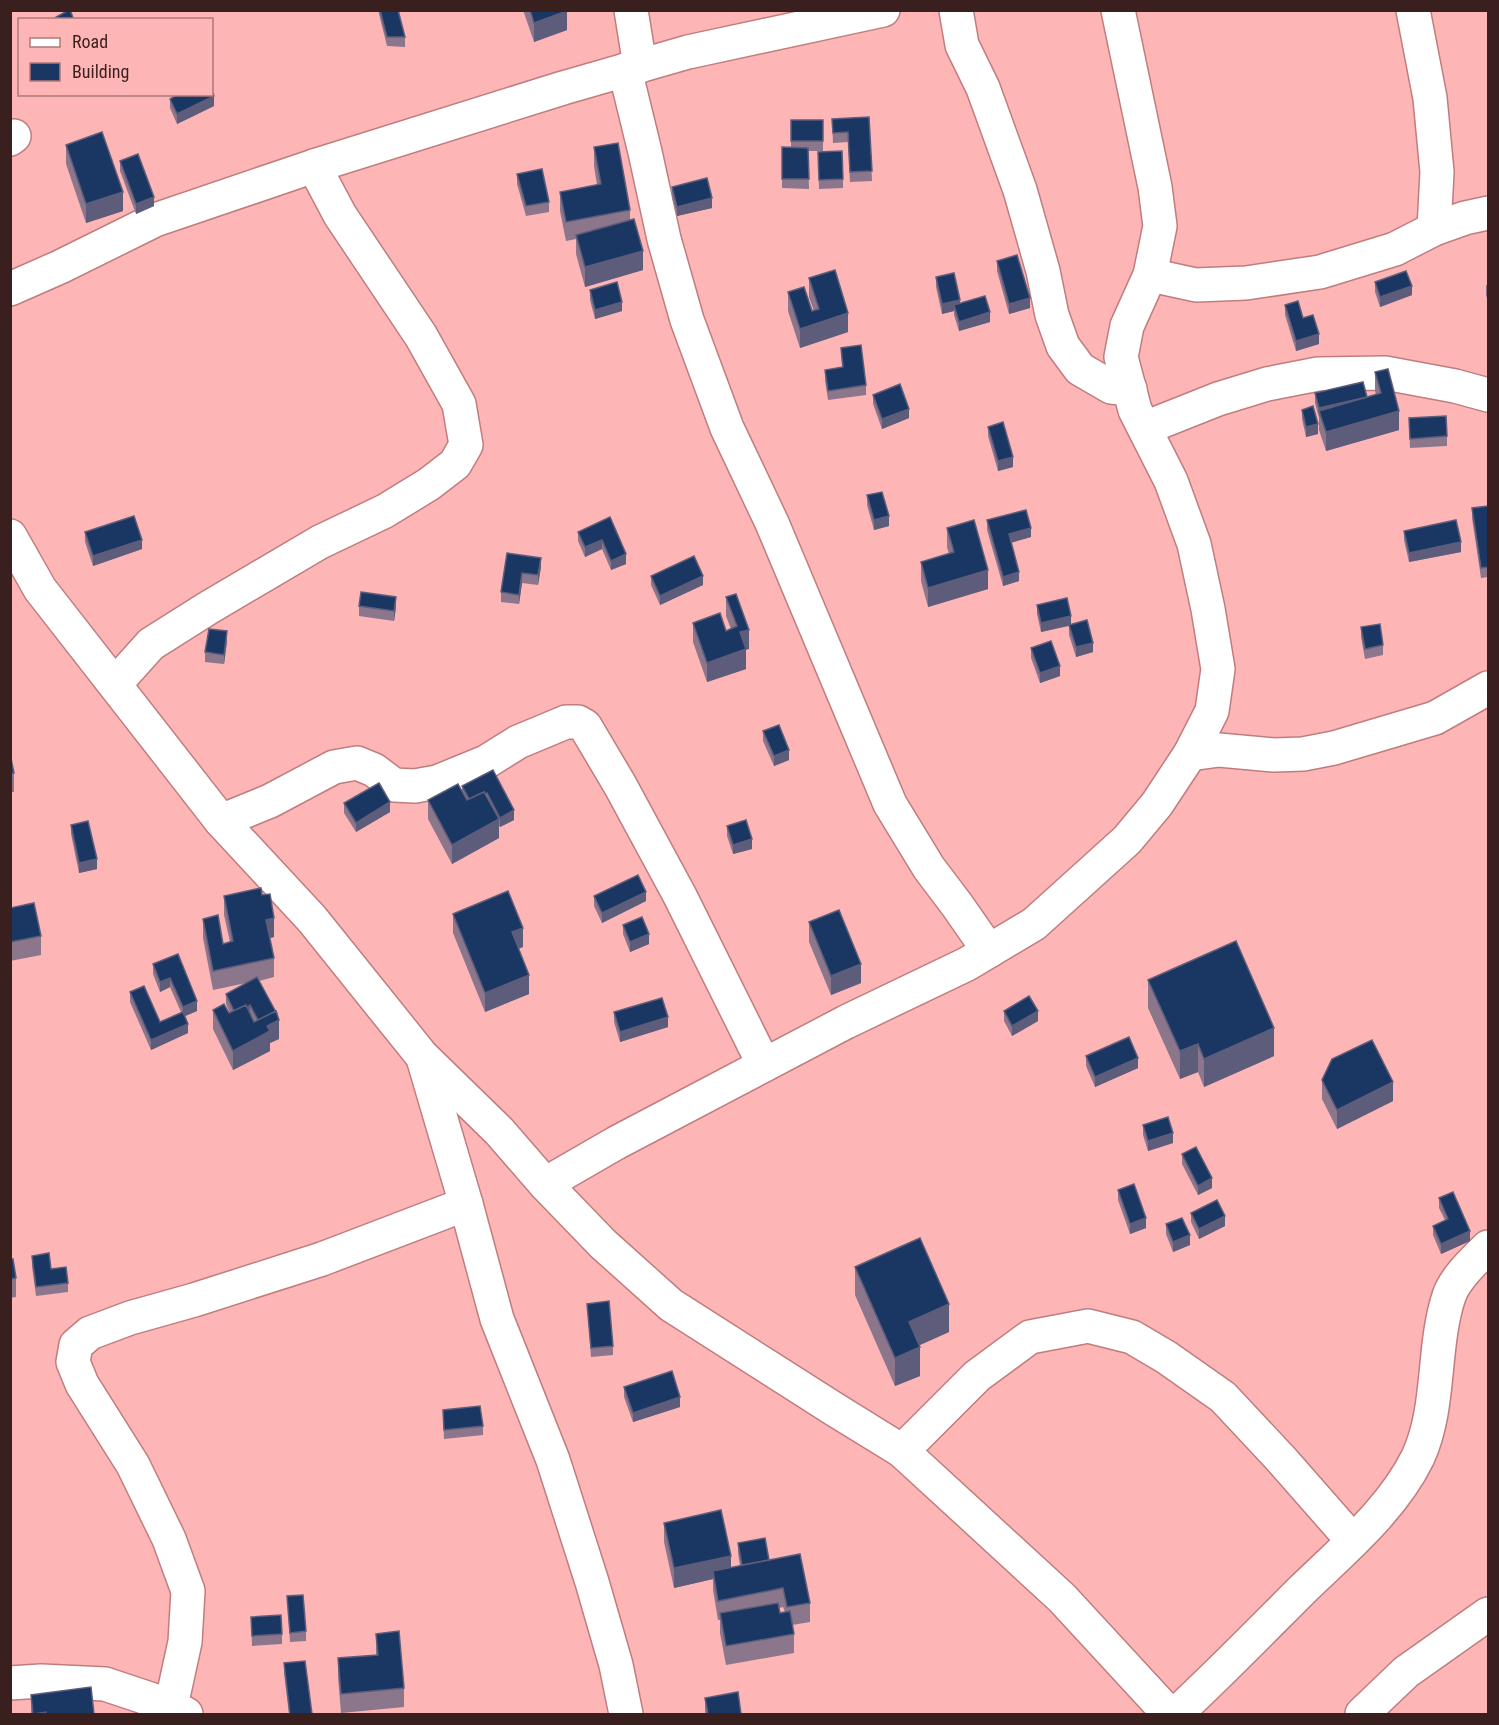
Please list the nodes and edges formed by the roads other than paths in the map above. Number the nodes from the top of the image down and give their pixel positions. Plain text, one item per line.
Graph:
1 (631, 10) edge
2 (884, 10) edge
3 (956, 10) edge
4 (1118, 10) edge
5 (1413, 10) edge
6 (633, 68) junction
7 (314, 166) junction
8 (1488, 213) edge
9 (1434, 229) junction
10 (1150, 275) junction
11 (10, 289) edge
12 (1130, 389) junction
13 (1488, 395) edge
14 (1145, 428) junction
15 (10, 536) edge
16 (115, 684) junction
17 (1488, 688) edge
18 (1191, 754) junction
19 (221, 821) junction
20 (989, 951) junction
21 (422, 1056) junction
22 (764, 1065) junction
23 (545, 1184) junction
24 (466, 1204) junction
25 (1488, 1247) edge
26 (902, 1451) junction
27 (1353, 1541) junction
28 (1488, 1614) edge
29 (10, 1683) edge
30 (179, 1710) edge
31 (626, 1714) edge
32 (1169, 1714) edge
33 (1176, 1714) edge
34 (1362, 1714) edge

1 - 6 street
2 - 6 street
3 - 12 street
4 - 10 street
5 - 9 street
6 - 7 street
6 - 20 street
7 - 11 street
7 - 16 street
8 - 9 street
9 - 10 street
10 - 12 street
12 - 14 street
13 - 14 street
14 - 18 street
15 - 16 street
16 - 19 street
17 - 18 street
18 - 20 street
19 - 21 street
19 - 22 street
20 - 22 street
21 - 23 street
21 - 24 street
22 - 23 street
23 - 26 street
24 - 30 street
24 - 31 street
25 - 27 street
26 - 27 street
26 - 32 street
27 - 33 street
28 - 34 street
29 - 30 street

